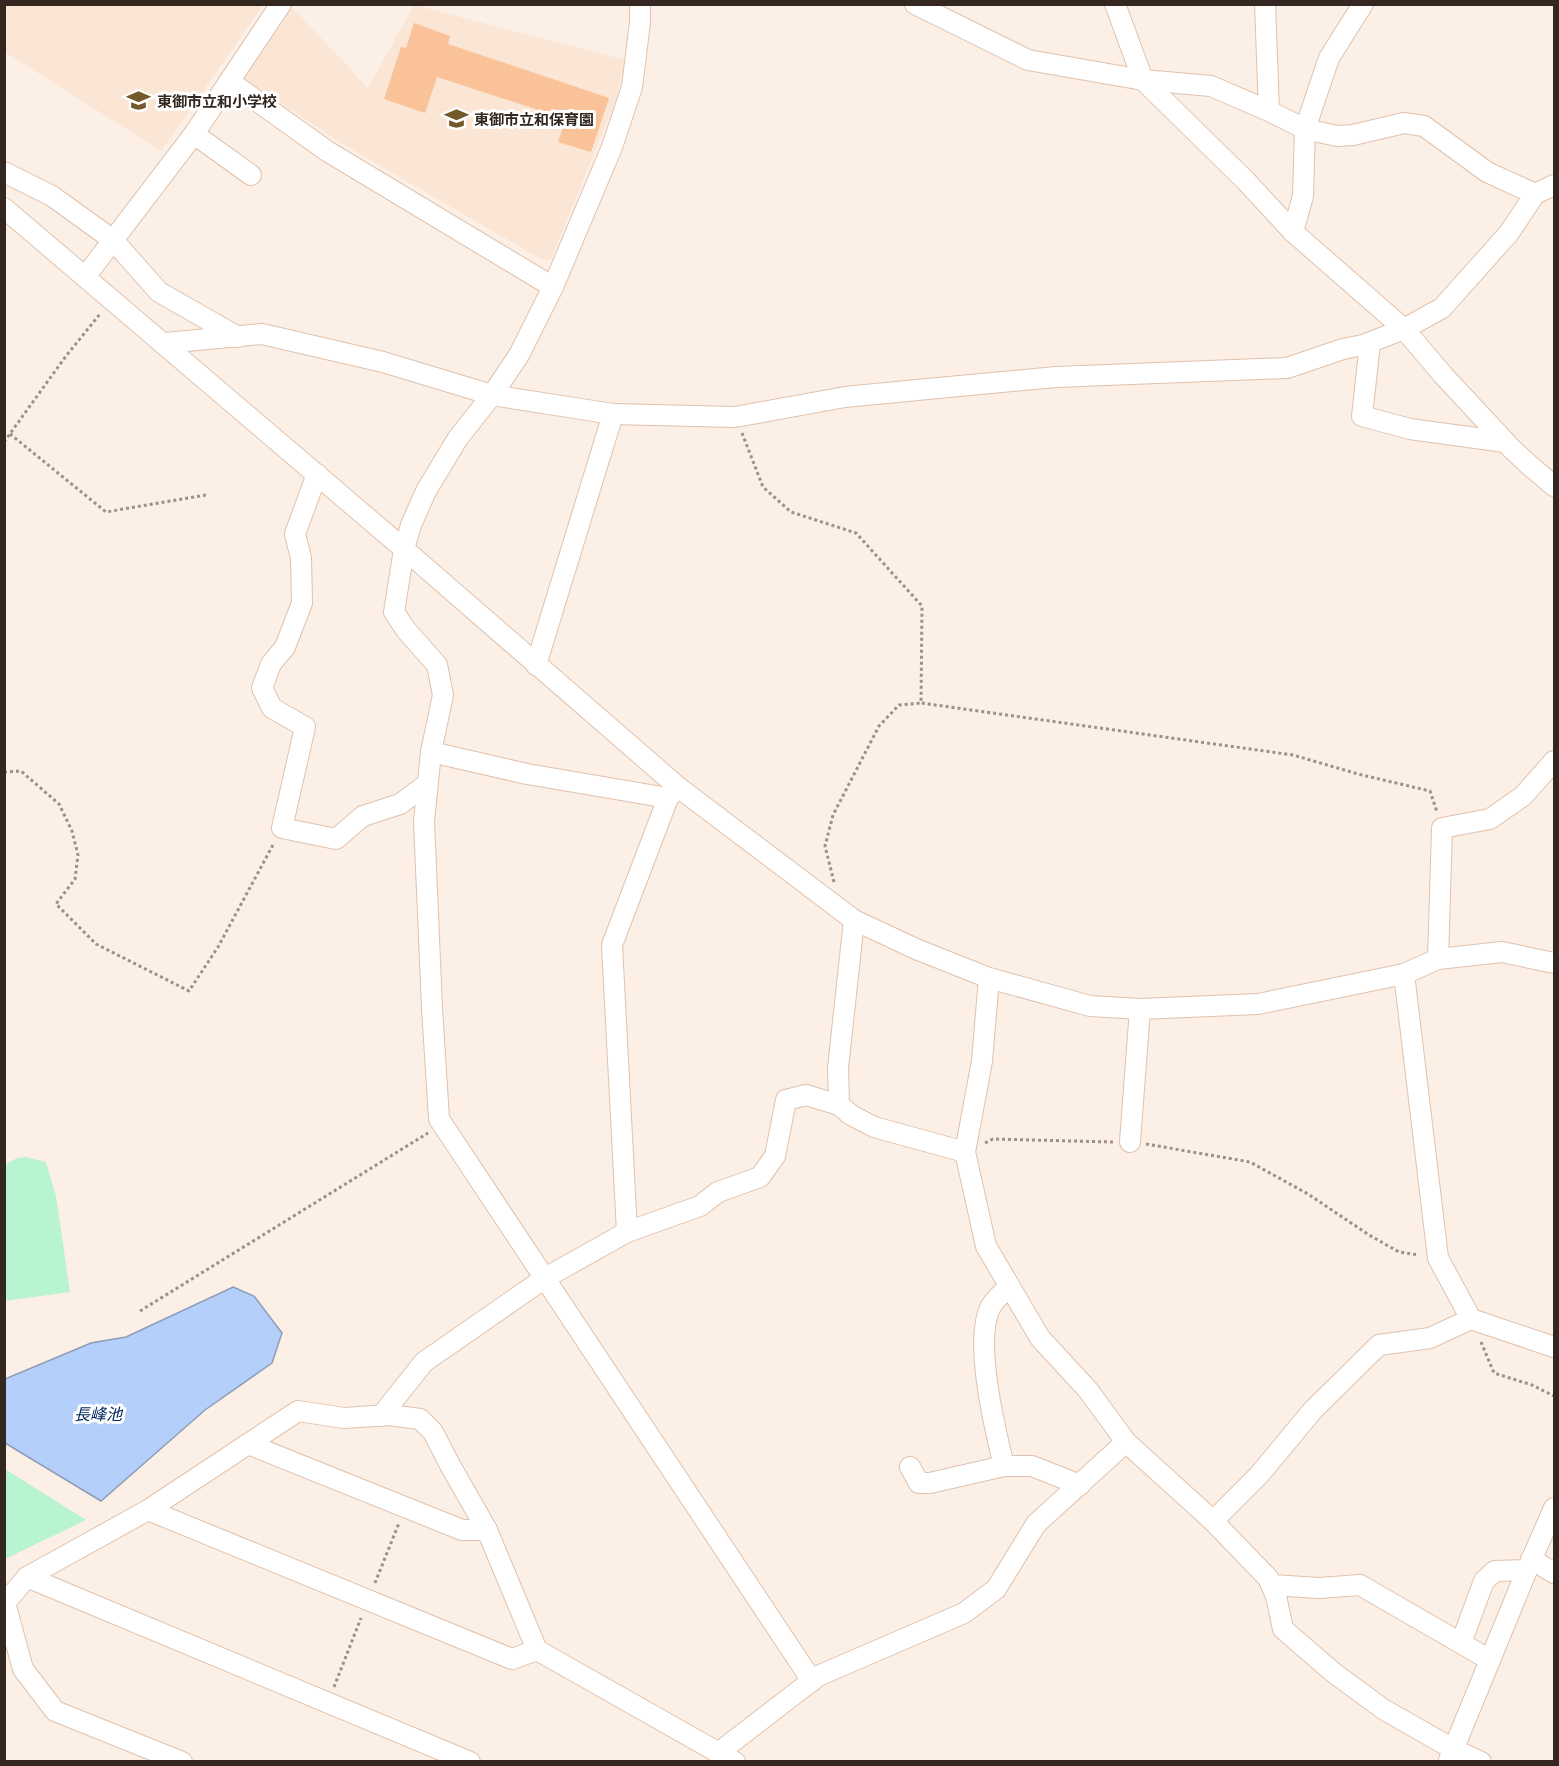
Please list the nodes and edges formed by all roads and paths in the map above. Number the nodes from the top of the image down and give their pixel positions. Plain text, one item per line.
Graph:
1 (281, 4) edge
2 (640, 4) edge
3 (915, 4) edge
4 (1115, 4) edge
5 (1265, 4) edge
6 (1363, 4) edge
7 (1143, 80) junction
8 (229, 81) junction
9 (1269, 111) junction
10 (1305, 129) junction
11 (194, 134) junction
12 (4, 172) edge
13 (251, 175) dead end
14 (1554, 185) edge
15 (1535, 194) junction
16 (4, 208) edge
17 (1293, 232) junction
18 (113, 240) junction
19 (85, 277) junction
20 (553, 286) junction
21 (112, 298) junction
22 (1404, 329) junction
23 (238, 337) junction
24 (165, 343) junction
25 (1370, 343) junction
26 (492, 395) junction
27 (613, 414) junction
28 (735, 417) junction
29 (10, 434) junction
30 (4, 442) edge
31 (1505, 442) junction
32 (316, 474) junction
33 (1554, 486) edge
34 (206, 495) dead end
35 (404, 549) junction
36 (536, 665) junction
37 (921, 703) junction
38 (431, 752) junction
39 (1554, 761) edge
40 (4, 772) edge
41 (427, 784) junction
42 (673, 793) junction
43 (282, 828) junction
44 (1442, 828) junction
45 (847, 915) junction
46 (1438, 959) junction
47 (1554, 963) edge
48 (1404, 974) junction
49 (989, 978) junction
50 (1140, 1009) junction
51 (839, 1104) junction
52 (443, 1124) junction
53 (1130, 1142) junction
54 (964, 1152) junction
55 (627, 1232) junction
56 (1438, 1258) junction
57 (545, 1278) junction
58 (1009, 1286) junction
59 (140, 1311) dead end
60 (1471, 1319) junction
61 (1554, 1347) edge
62 (1554, 1396) edge
63 (381, 1416) junction
64 (1126, 1442) junction
65 (248, 1444) junction
66 (1004, 1466) junction
67 (910, 1467) dead end
68 (1080, 1485) junction
69 (405, 1507) junction
70 (1554, 1508) edge
71 (148, 1510) junction
72 (1213, 1521) junction
73 (487, 1530) junction
74 (1529, 1564) junction
75 (1554, 1574) edge
76 (27, 1577) junction
77 (1271, 1585) junction
78 (368, 1600) junction
79 (1461, 1643) junction
80 (537, 1650) junction
81 (1490, 1660) junction
82 (812, 1681) junction
83 (328, 1703) junction
84 (1451, 1755) edge
85 (726, 1757) edge
86 (182, 1761) edge
87 (470, 1761) edge
88 (1480, 1761) edge

1 - 8 street
2 - 20 street
3 - 7 street
4 - 7 street
5 - 9 street
6 - 10 street
7 - 9 street
7 - 17 street
8 - 11 street
8 - 20 street
9 - 10 street
10 - 15 street
10 - 17 street
11 - 13 street
11 - 18 street
12 - 18 street
14 - 15 street
15 - 22 street
16 - 19 street
17 - 22 street
18 - 19 street
18 - 23 street
19 - 21 street
20 - 26 street
21 - 24 street
21 - 29 path
22 - 25 street
22 - 31 street
23 - 24 street
23 - 26 street
24 - 32 street
25 - 28 street
25 - 31 street
26 - 27 street
26 - 35 street
27 - 28 street
27 - 36 street
28 - 37 path
29 - 30 path
29 - 34 path
31 - 33 street
32 - 35 street
32 - 43 street
35 - 36 street
35 - 38 street
36 - 42 street
37 - 44 path
37 - 45 path
38 - 41 street
38 - 42 street
39 - 44 street
40 - 43 path
41 - 43 street
41 - 52 street
42 - 45 street
42 - 55 street
44 - 46 street
45 - 49 street
45 - 51 street
46 - 47 street
46 - 48 street
48 - 50 street
48 - 56 street
49 - 50 street
49 - 54 street
50 - 53 street
51 - 54 street
51 - 55 street
52 - 57 street
52 - 59 path
53 - 54 path
53 - 56 path
54 - 58 street
55 - 57 street
56 - 60 street
57 - 63 street
57 - 82 street
58 - 64 street
58 - 66 street
60 - 61 street
60 - 62 path
60 - 72 street
63 - 65 street
63 - 73 street
64 - 68 street
64 - 72 street
65 - 69 street
65 - 71 street
66 - 67 street
66 - 68 street
68 - 82 street
69 - 73 street
69 - 78 path
70 - 74 street
71 - 76 street
71 - 78 street
72 - 77 street
73 - 80 street
74 - 75 street
74 - 79 street
74 - 81 street
76 - 83 street
76 - 86 street
77 - 79 street
77 - 84 street
78 - 80 street
78 - 83 path
79 - 81 street
80 - 85 street
81 - 84 street
82 - 85 street
83 - 87 street
84 - 88 street

